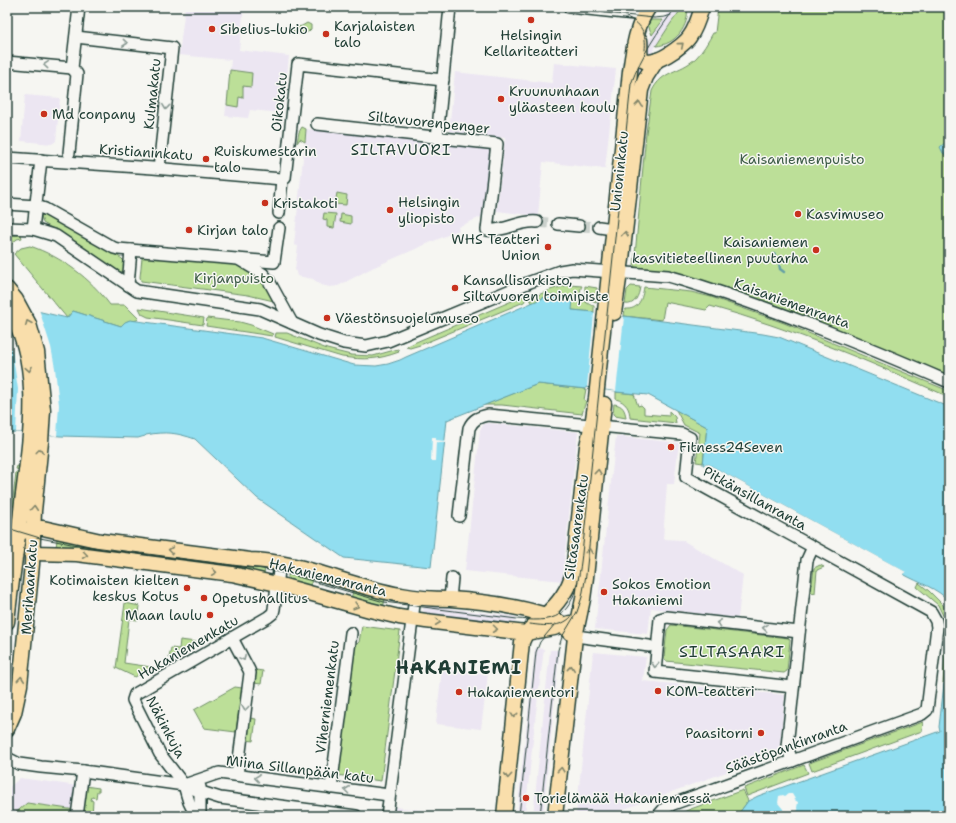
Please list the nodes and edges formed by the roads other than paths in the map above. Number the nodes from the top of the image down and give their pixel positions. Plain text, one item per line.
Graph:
1 (78, 7) edge
2 (450, 7) edge
3 (569, 7) edge
4 (692, 7) edge
5 (702, 7) edge
6 (644, 16) edge
7 (697, 22) junction
8 (76, 37) junction
9 (657, 60) junction
10 (7, 62) edge
11 (72, 68) junction
12 (443, 80) junction
13 (317, 124) dead end
14 (437, 138) junction
15 (69, 154) dead end
16 (7, 158) edge
17 (41, 160) junction
18 (159, 168) junction
19 (282, 179) junction
20 (7, 204) edge
21 (36, 206) junction
22 (279, 213) dead end
23 (537, 222) tunnel mouth
24 (558, 224) tunnel mouth
25 (579, 226) tunnel mouth
26 (7, 228) edge
27 (279, 228) dead end
28 (599, 228) tunnel mouth
29 (33, 229) junction
30 (614, 229) junction
31 (131, 250) junction
32 (238, 258) junction
33 (615, 272) junction
34 (128, 285) junction
35 (7, 289) edge
36 (7, 306) edge
37 (292, 323) junction
38 (949, 382) edge
39 (601, 389) joint
40 (597, 425) junction
41 (30, 489) junction
42 (459, 516) dead end
43 (33, 528) junction
44 (18, 534) junction
45 (813, 546) junction
46 (33, 554) junction
47 (280, 563) junction
48 (452, 578) dead end
49 (277, 584) junction
50 (415, 597) junction
51 (450, 599) junction
52 (545, 615) junction
53 (579, 617) junction
54 (412, 619) junction
55 (7, 622) edge
56 (564, 626) junction
57 (799, 632) junction
58 (351, 633) dead end
59 (526, 633) junction
60 (232, 638) junction
61 (579, 640) junction
62 (649, 646) dead end
63 (793, 687) junction
64 (135, 694) joint
65 (926, 710) joint
66 (7, 730) edge
67 (7, 758) edge
68 (792, 761) junction
69 (83, 771) junction
70 (237, 775) junction
71 (199, 779) junction
72 (184, 785) junction
73 (331, 788) junction
74 (201, 792) junction
75 (390, 795) junction
76 (77, 816) edge
77 (196, 816) edge
78 (200, 816) edge
79 (356, 816) edge
80 (387, 816) edge
81 (504, 816) edge
82 (555, 816) edge
83 (658, 816) edge

1 - 8 street
2 - 12 street
3 - 6 street
4 - 7 main road
5 - 7 main road
6 - 9 main road
6 - 30 main road, Unioninkatu
9 -> 7 main road
8 - 11 street
8 -> 18 street, Kulmakatu
33 -> 9 main road, Unioninkatu
11 -> 10 street
11 - 15 street
12 - 14 street
12 - 19 street, Oikokatu
13 - 14 street, Siltavuorenpenger
14 - 23 street, Siltavuorenpenger
16 - 17 street, Kristianinkatu
17 - 18 street, Kristianinkatu
17 - 21 street
18 - 19 street, Kristianinkatu
19 - 22 street, Oikokatu
20 - 21 street
21 - 29 street
21 - 31 street
24 - 25 street
26 - 29 street, Kaisaniemenranta
27 - 32 street
28 - 30 street
29 - 34 street, Kaisaniemenranta
30 - 33 main road, Unioninkatu
31 - 32 street
31 - 34 street
32 - 37 street
33 - 37 street, Kaisaniemenranta
33 - 38 street, Kaisaniemenranta
33 - 39 main road, Unioninkatu
34 - 37 street, Kaisaniemenranta
41 -> 35 main road
36 -> 41 main road
39 - 40 main road, Siltasaarenkatu
40 - 42 street
40 - 45 street, Pitkänsillanranta
40 - 52 main road, Siltasaarenkatu
53 -> 40 main road, Siltasaarenkatu
43 -> 41 main road, Merihaankatu
41 - 44 main road, Merihaankatu
43 - 44 main road, Hakaniemenranta
43 - 46 main road, Merihaankatu
47 -> 43 main road, Hakaniemenranta
44 - 55 main road, Merihaankatu
45 - 57 street
45 - 65 street, Pitkänsillanranta
46 -> 49 main road, Hakaniemenranta
66 -> 46 main road, Merihaankatu
47 - 49 street, Hakaniemenkatu
47 - 50 main road, Hakaniemenranta
48 - 51 street
49 -> 54 main road, Hakaniemenranta
49 - 60 street, Hakaniemenkatu
50 - 51 main road, Hakaniemenranta
50 - 54 street
51 - 52 main road, Hakaniemenranta
52 - 56 main road, Hakaniemenranta
52 - 59 main road, Siltasaarenkatu
53 - 56 main road, Hakaniemenranta
53 - 61 main road, Siltasaarenkatu
54 -> 59 main road, Hakaniemenranta
54 - 75 street
56 - 59 main road, Hakaniemenranta
56 - 61 main road, Hakaniemenranta
57 - 63 street
57 -> 63 street
58 - 73 street, Viherniemenkatu
59 -> 81 main road, Siltasaarenkatu
60 - 64 street, Hakaniemenkatu
60 -> 70 street
61 - 62 street
82 -> 61 main road, Siltasaarenkatu
63 - 68 street
64 - 72 street, Näkinkuja
65 - 68 street, Säästöpankinranta
67 - 69 street, Miina Sillanpään katu
68 - 83 street, Säästöpankinranta
69 - 72 street, Miina Sillanpään katu
69 - 76 street
70 - 71 street, Miina Sillanpään katu
73 -> 70 street, Miina Sillanpään katu
71 - 72 street, Miina Sillanpään katu
71 - 74 street
72 - 74 street, Miina Sillanpään katu
72 - 77 street, Näkinkuja
75 -> 73 street, Miina Sillanpään katu
74 - 78 street
74 - 79 street, Miina Sillanpään katu
75 - 80 street

